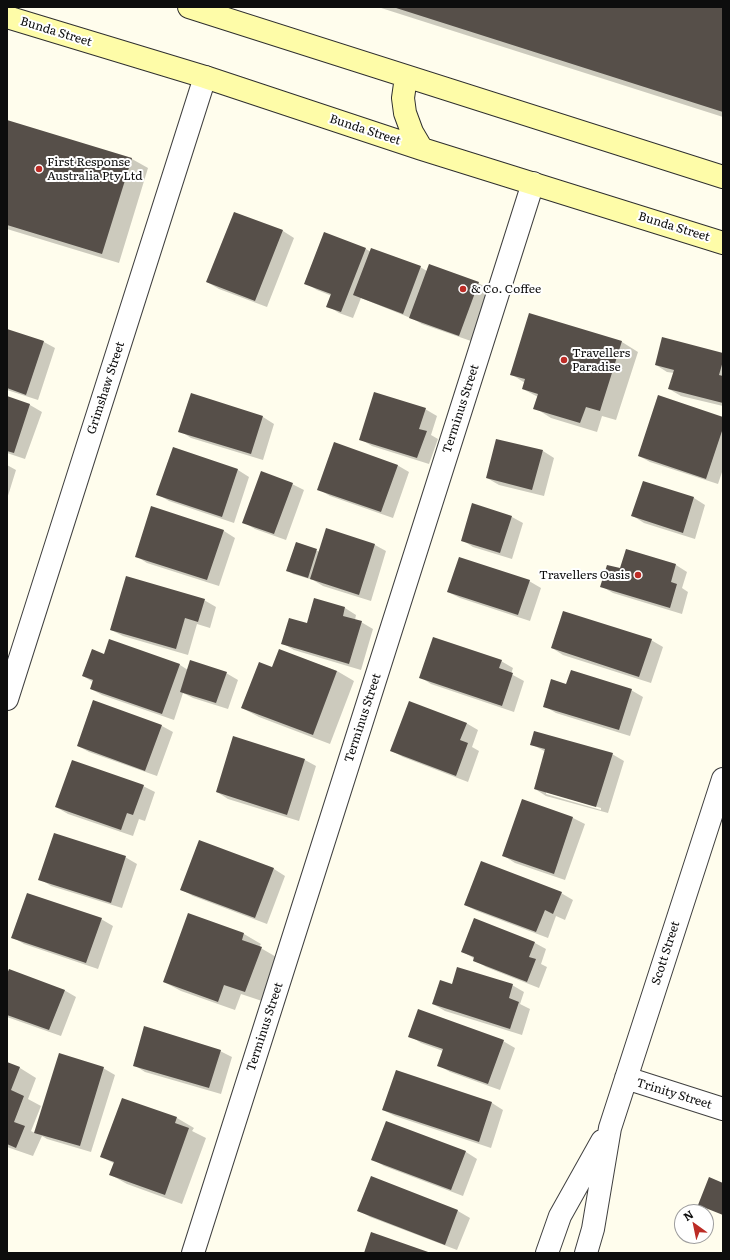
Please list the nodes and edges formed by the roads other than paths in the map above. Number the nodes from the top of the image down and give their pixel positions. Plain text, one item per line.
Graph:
1 (189, 7) edge
2 (7, 17) edge
3 (205, 77) junction
4 (406, 77) junction
5 (422, 149) junction
6 (723, 177) edge
7 (533, 183) junction
8 (723, 243) edge
9 (7, 699) edge
10 (723, 779) edge
11 (626, 1078) junction
12 (723, 1109) edge
13 (610, 1128) junction
14 (193, 1253) edge
15 (547, 1253) edge
16 (586, 1253) edge

1 - 4 street
2 - 3 street, Bunda Street
3 - 5 street, Bunda Street
3 - 9 street, Grimshaw Street
4 - 5 street
4 - 6 street
5 - 7 street, Bunda Street
7 - 8 street, Bunda Street
7 - 14 street, Terminus Street
10 - 11 street, Scott Street
11 - 12 street, Trinity Street
11 - 13 street, Scott Street
13 - 15 street, Scott Street
13 - 16 street, Scott Street

